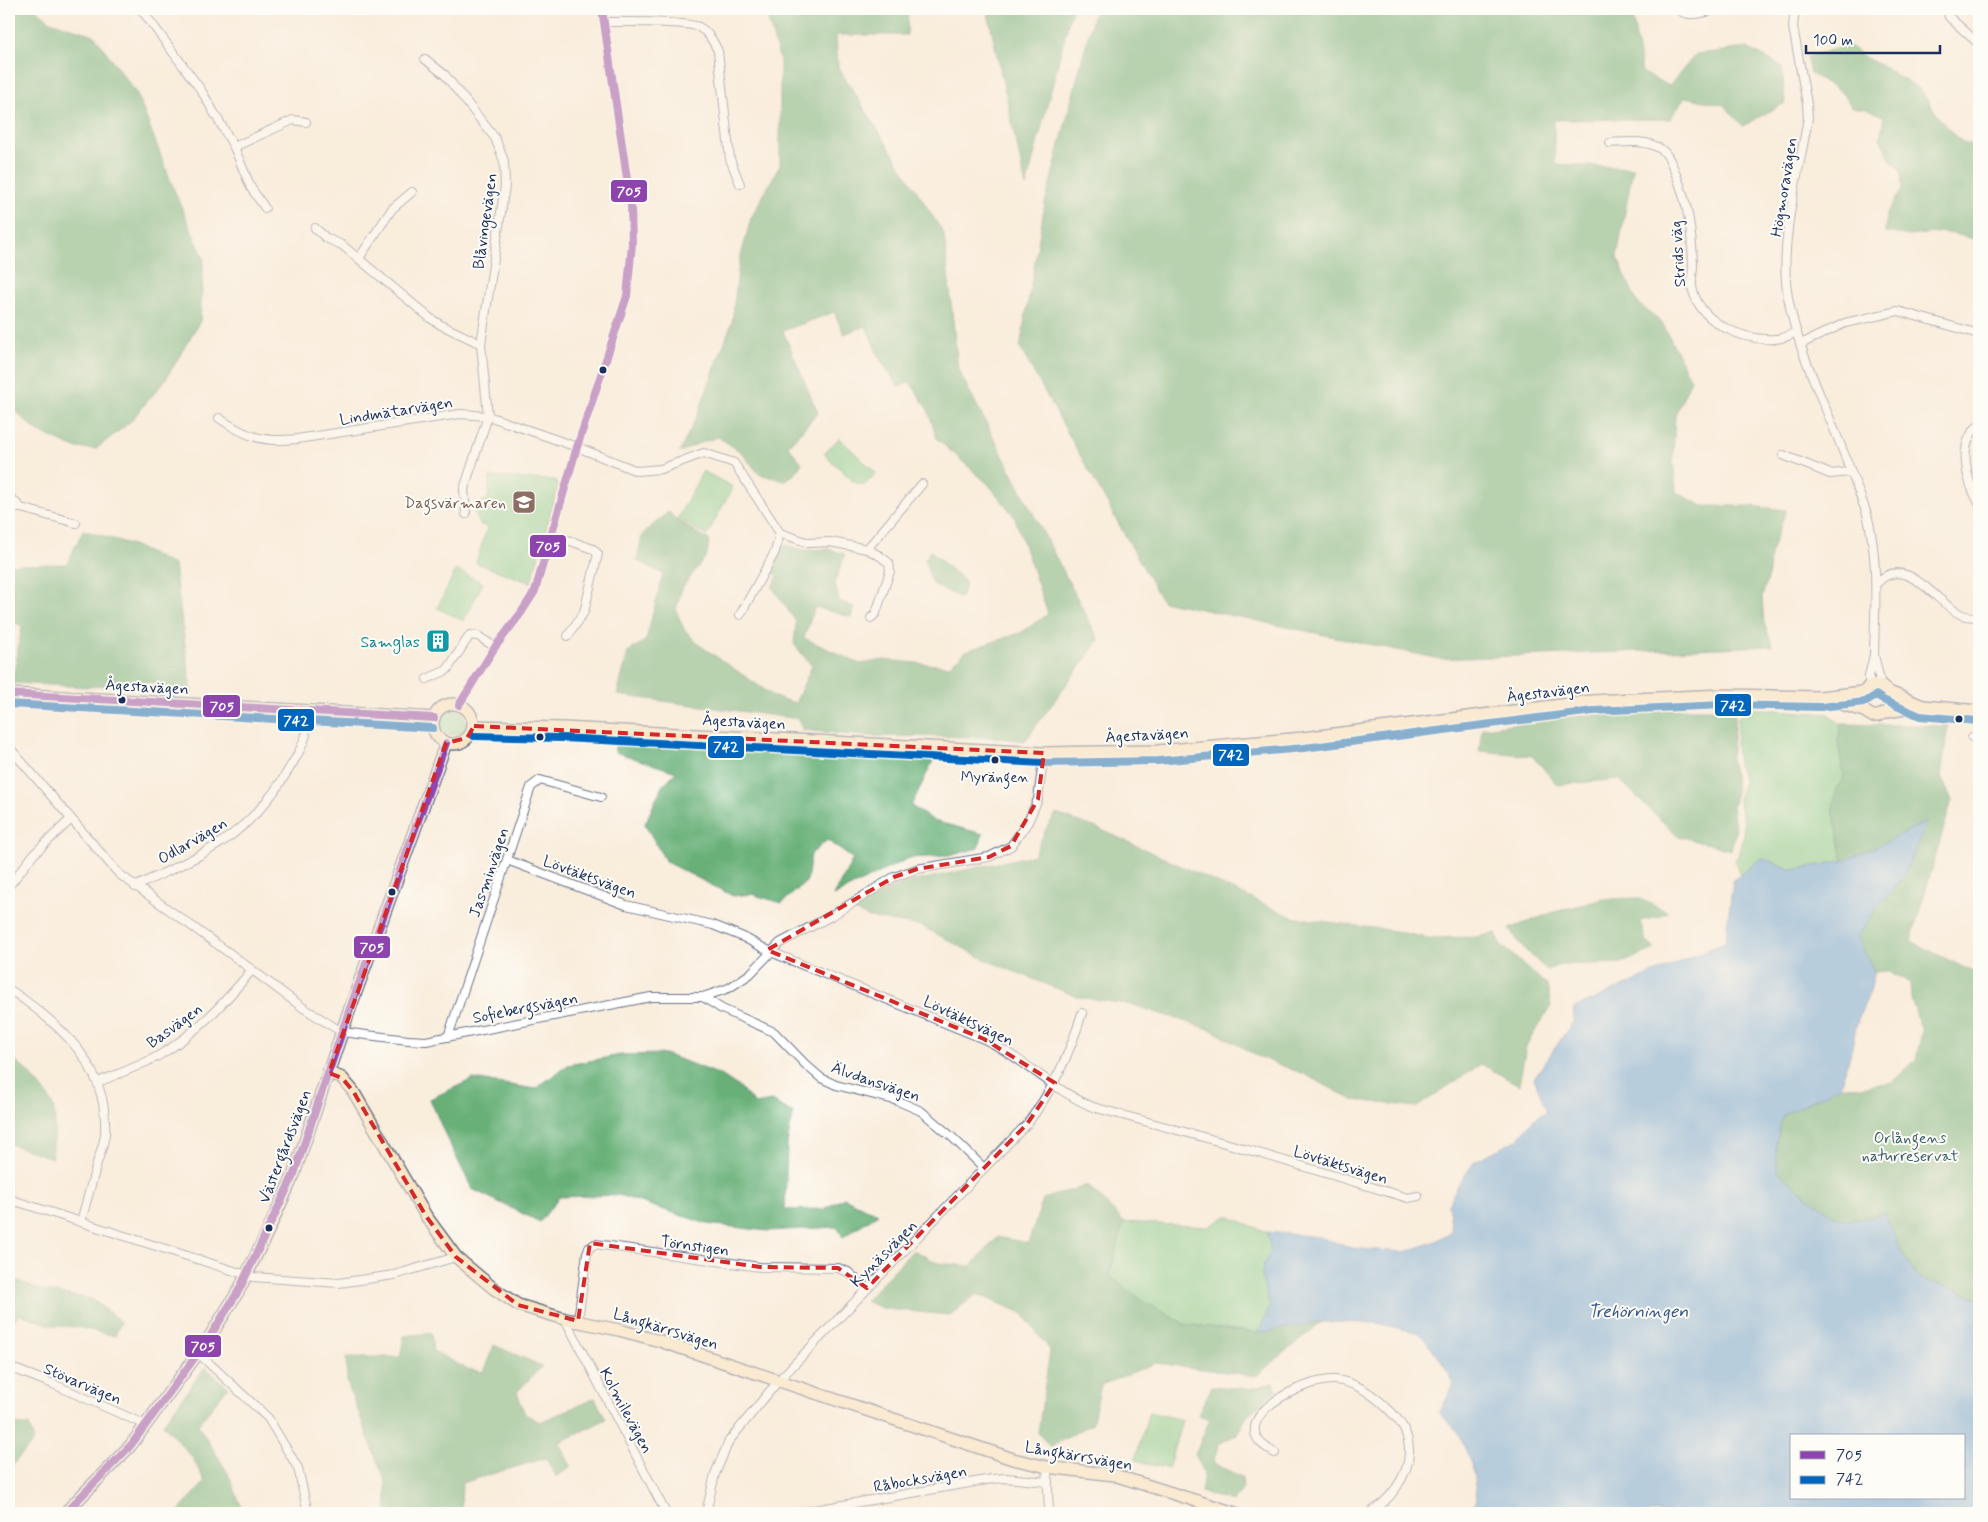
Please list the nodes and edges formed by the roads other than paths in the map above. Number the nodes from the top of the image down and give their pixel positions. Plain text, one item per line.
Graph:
1 (142, 9) edge
2 (602, 9) edge
3 (1678, 9) edge
4 (1717, 9) edge
5 (1795, 9) edge
6 (1947, 9) edge
7 (604, 22) junction
8 (1979, 44) edge
9 (425, 59) dead end
10 (306, 122) dead end
11 (1610, 143) dead end
12 (234, 147) junction
13 (740, 184) dead end
14 (412, 192) dead end
15 (265, 208) dead end
16 (315, 228) dead end
17 (359, 258) junction
18 (1797, 332) junction
19 (1979, 334) edge
20 (482, 344) junction
21 (1801, 344) junction
22 (488, 416) junction
23 (219, 418) dead end
24 (1979, 425) edge
25 (578, 447) junction
26 (1783, 455) dead end
27 (1850, 472) junction
28 (922, 484) dead end
29 (9, 496) edge
30 (1979, 503) edge
31 (9, 508) edge
32 (22, 508) junction
33 (466, 514) dead end
34 (76, 524) dead end
35 (780, 533) junction
36 (551, 534) junction
37 (867, 549) junction
38 (1877, 583) junction
39 (740, 615) dead end
40 (1979, 617) edge
41 (871, 618) dead end
42 (568, 636) dead end
43 (495, 647) junction
44 (428, 679) dead end
45 (1875, 689) junction
46 (9, 694) edge
47 (1820, 697) junction
48 (459, 704) junction
49 (1924, 706) junction
50 (1864, 711) junction
51 (1979, 711) edge
52 (1887, 712) junction
53 (434, 718) junction
54 (474, 726) junction
55 (306, 735) dead end
56 (446, 743) junction
57 (9, 747) edge
58 (1044, 753) junction
59 (601, 797) dead end
60 (70, 819) junction
61 (507, 860) junction
62 (9, 886) edge
63 (136, 887) junction
64 (771, 952) junction
65 (252, 970) junction
66 (9, 989) edge
67 (704, 997) junction
68 (1082, 1013) dead end
69 (342, 1032) junction
70 (448, 1037) junction
71 (329, 1073) junction
72 (98, 1082) junction
73 (1055, 1083) junction
74 (984, 1168) junction
75 (1418, 1196) dead end
76 (9, 1199) edge
77 (80, 1222) junction
78 (456, 1257) junction
79 (246, 1275) junction
80 (867, 1288) junction
81 (565, 1319) junction
82 (578, 1320) junction
83 (198, 1353) junction
84 (9, 1367) edge
85 (778, 1380) junction
86 (146, 1425) junction
87 (1276, 1453) dead end
88 (1047, 1467) junction
89 (1048, 1482) junction
90 (65, 1513) edge
91 (308, 1513) edge
92 (666, 1513) edge
93 (706, 1513) edge
94 (797, 1513) edge
95 (1049, 1513) edge
96 (1234, 1513) edge
97 (1369, 1513) edge

1 - 12 street
2 - 7 street
3 - 4 street
5 - 18 street, Högmoravägen
6 - 8 street
7 - 13 street
7 - 25 street
9 - 20 street, Blåvingevägen
10 - 12 street
11 - 18 street, Strids väg
12 - 15 street
14 - 17 street
16 - 17 street
17 - 20 street
18 - 21 street, Högmoravägen
19 - 21 street
20 - 22 street, Blåvingevägen
21 - 27 street, Högmoravägen
22 - 23 street, Lindmätarvägen
22 - 25 street, Lindmätarvägen
22 - 33 street
24 - 30 street
25 - 35 street, Lindmätarvägen
25 - 36 street
26 - 27 street
27 - 38 street, Högmoravägen
28 - 37 street
29 - 32 street
31 - 32 street
32 - 34 street
35 - 37 street
35 - 39 street
36 - 42 street
36 - 43 street
37 - 41 street
38 - 40 street
38 - 45 street, Högmoravägen
43 - 44 street
43 - 48 street
45 - 47 main road, Ågestavägen
45 - 49 main road, Ågestavägen
45 - 50 main road
45 - 52 main road
46 - 53 main road, Ågestavägen
47 - 50 main road, Ågestavägen
47 - 58 main road, Ågestavägen
48 - 53 main road
48 - 54 main road
49 - 51 main road, Ågestavägen
49 - 52 main road, Ågestavägen
50 - 52 main road, Ågestavägen
53 - 56 main road
54 - 56 main road
54 - 58 main road, Ågestavägen
55 - 63 street, Odlarvägen
56 - 69 main road, Västergårdsvägen
57 - 60 street, Sofiebergsvägen
58 - 64 street, Sofiebergsvägen
59 - 61 street, Jasminvägen
60 - 62 street
60 - 63 street, Sofiebergsvägen
61 - 64 street, Lövtäktsvägen
61 - 70 street, Jasminvägen
63 - 65 street, Sofiebergsvägen
64 - 67 street, Sofiebergsvägen
64 - 73 street, Lövtäktsvägen
65 - 69 street, Sofiebergsvägen
65 - 72 street, Basvägen
66 - 72 street
67 - 70 street, Sofiebergsvägen
67 - 74 street, Älvdansvägen
68 - 73 street, Kynäsvägen
69 - 70 street, Sofiebergsvägen
69 - 71 main road, Västergårdsvägen
71 - 78 main road, Långkärrsvägen
71 - 79 main road, Västergårdsvägen
72 - 77 street
73 - 74 street, Kynäsvägen
73 - 75 street, Lövtäktsvägen
74 - 80 street, Kynäsvägen
76 - 77 street
77 - 79 street
78 - 79 street
78 - 81 main road, Långkärrsvägen
79 - 83 main road, Västergårdsvägen
80 - 82 street, Törnstigen
80 - 85 street, Kynäsvägen
81 - 82 main road, Långkärrsvägen
81 - 92 street, Kolmilevägen
82 - 85 main road, Långkärrsvägen
83 - 86 main road, Västergårdsvägen
83 - 91 street
84 - 86 street, Stövarvägen
85 - 88 main road, Långkärrsvägen
85 - 93 street, Kynäsvägen
86 - 90 main road, Västergårdsvägen
87 - 97 street
88 - 89 street
88 - 96 main road, Långkärrsvägen
89 - 94 street, Råbocksvägen
89 - 95 street

